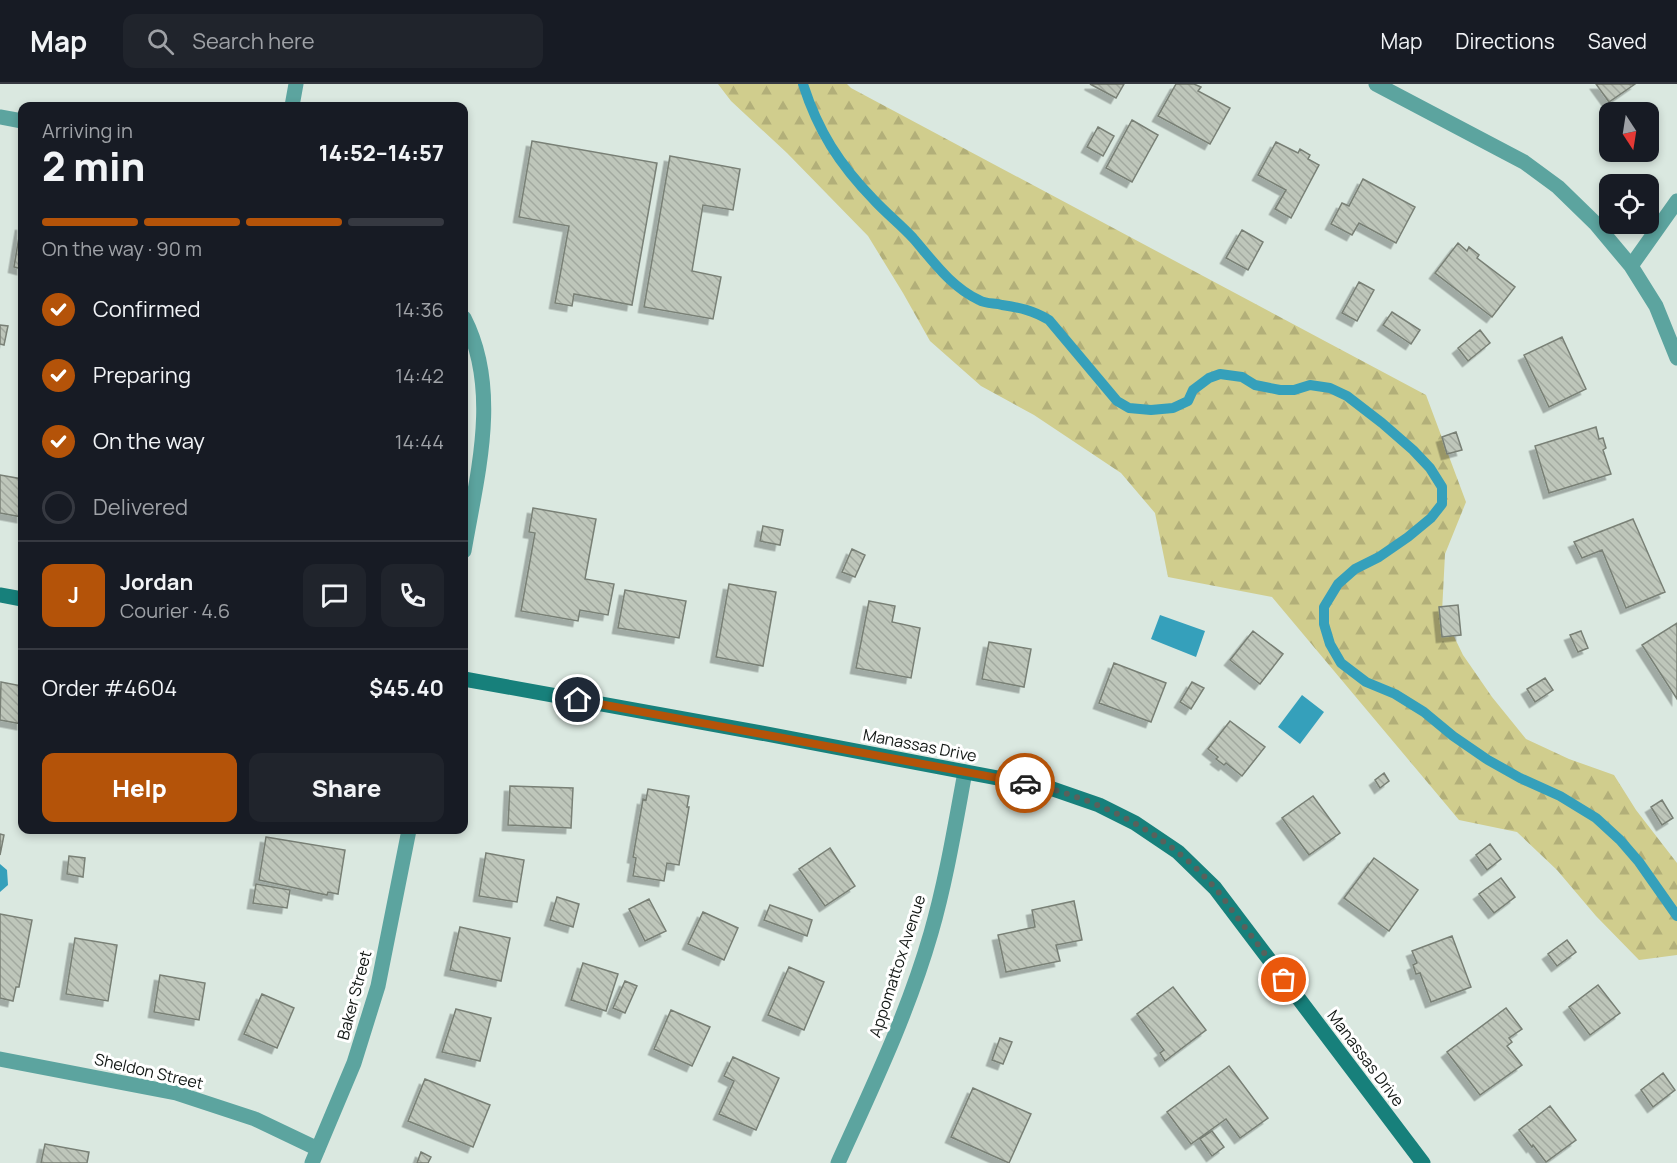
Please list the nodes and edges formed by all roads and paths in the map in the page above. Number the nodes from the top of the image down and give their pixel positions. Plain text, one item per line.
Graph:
1 (296, 84) edge
2 (1376, 84) edge
3 (293, 102) edge
4 (0, 117) edge
5 (18, 120) edge
6 (1677, 201) edge
7 (1631, 266) junction
8 (468, 326) edge
9 (1677, 358) edge
10 (468, 528) edge
11 (0, 595) edge
12 (18, 598) edge
13 (468, 680) edge
14 (965, 772) junction
15 (408, 834) edge
16 (0, 1059) edge
17 (315, 1156) edge
18 (838, 1163) edge
19 (1423, 1163) edge

1 - 3 street
2 - 7 street
4 - 5 street
6 - 7 street
7 - 9 street
8 - 10 street
11 - 12 main road
13 - 14 main road, Manassas Drive
14 - 18 street, Appomattox Avenue
14 - 19 main road, Manassas Drive
15 - 17 street, Baker Street
16 - 17 street, Sheldon Street

